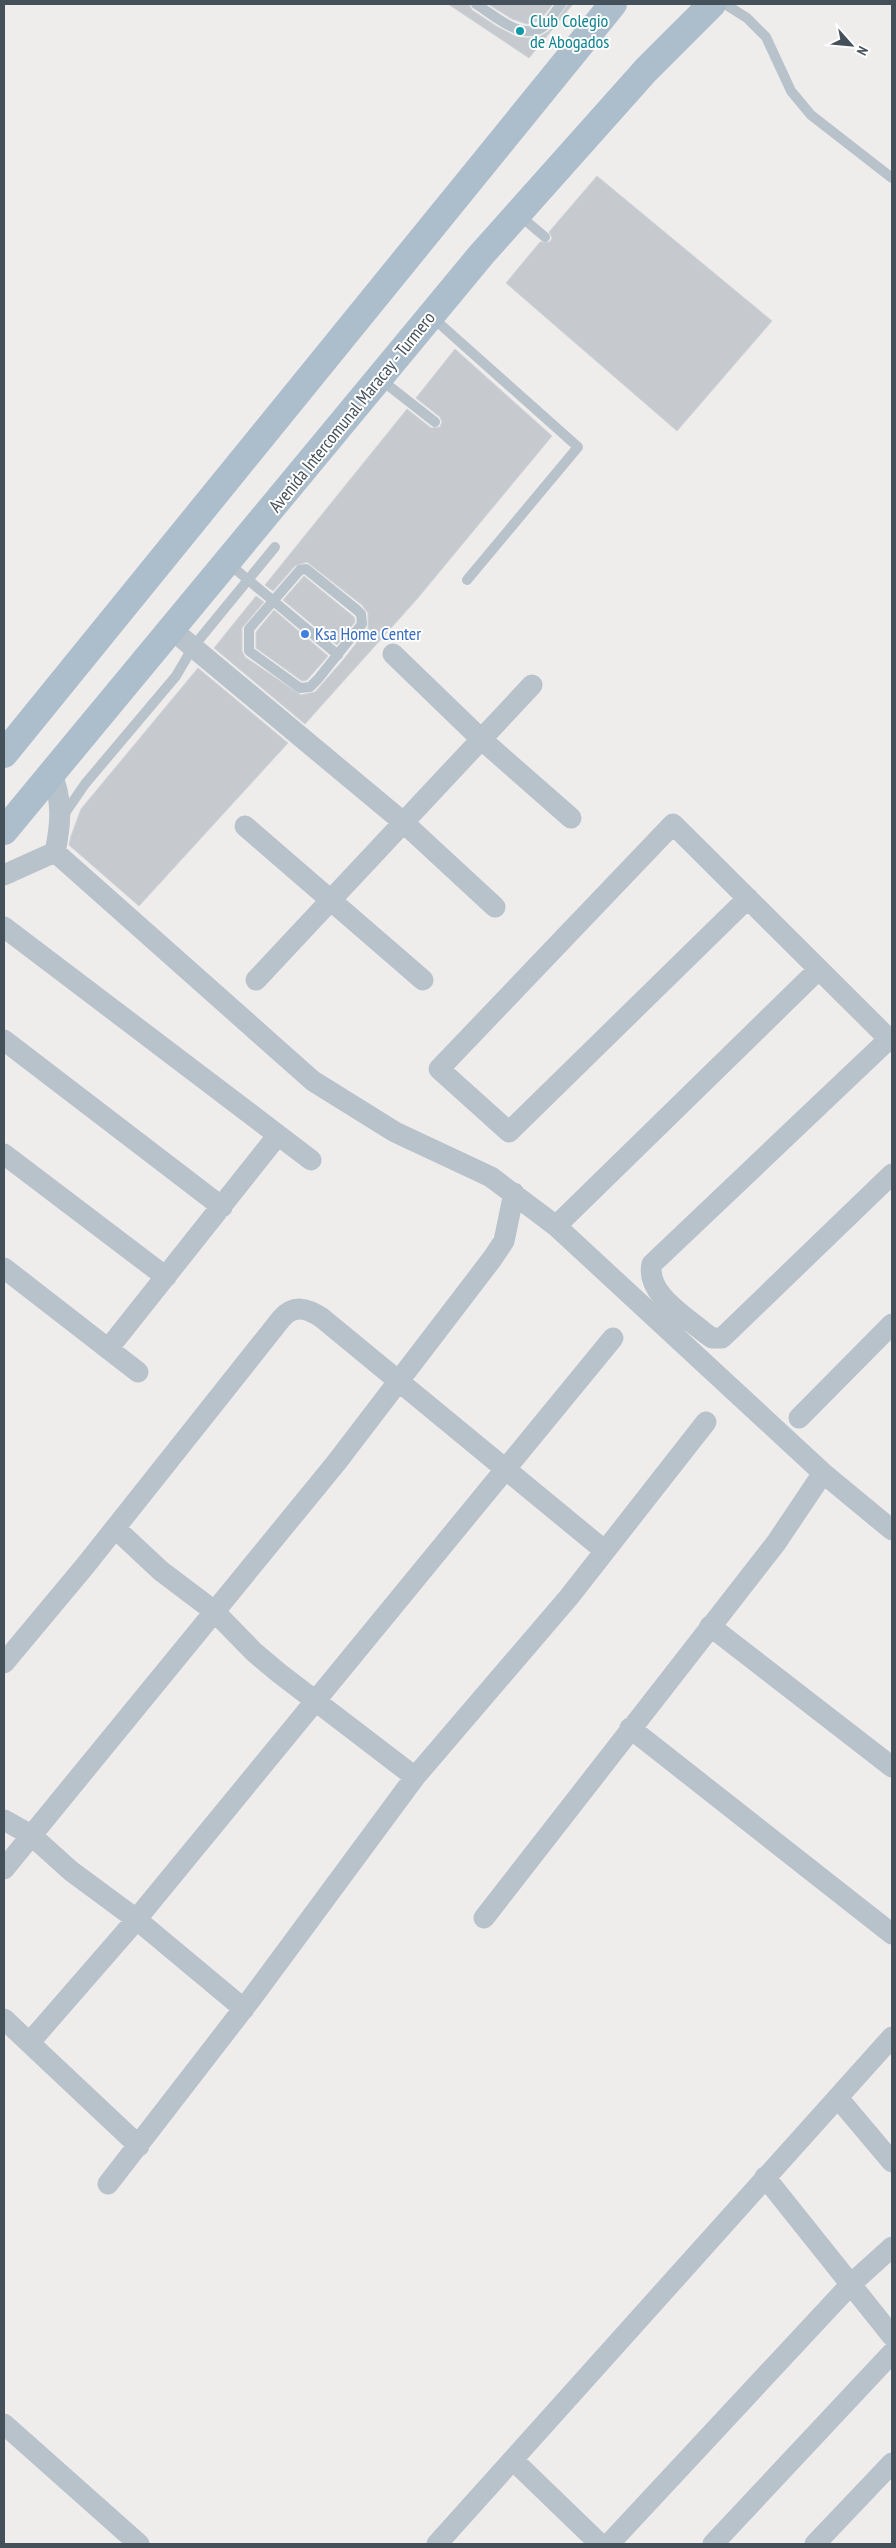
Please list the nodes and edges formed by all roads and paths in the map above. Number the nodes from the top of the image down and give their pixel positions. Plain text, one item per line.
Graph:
1 (476, 4) edge
2 (561, 4) edge
3 (613, 4) edge
4 (712, 4) edge
5 (726, 4) edge
6 (892, 178) edge
7 (518, 214) junction
8 (545, 237) dead end
9 (430, 316) junction
10 (379, 378) junction
11 (435, 422) dead end
12 (275, 547) dead end
13 (228, 563) junction
14 (467, 580) dead end
15 (248, 581) junction
16 (272, 601) junction
17 (170, 628) junction
18 (193, 647) junction
19 (393, 654) dead end
20 (338, 655) junction
21 (532, 685) dead end
22 (482, 739) junction
23 (4, 754) edge
24 (51, 773) junction
25 (570, 818) dead end
26 (60, 821) junction
27 (404, 822) junction
28 (246, 826) dead end
29 (4, 831) edge
30 (55, 852) junction
31 (4, 875) edge
32 (748, 898) junction
33 (331, 900) junction
34 (494, 907) dead end
35 (4, 928) edge
36 (819, 969) junction
37 (256, 980) dead end
38 (423, 980) dead end
39 (4, 1040) edge
40 (891, 1040) edge
41 (278, 1136) junction
42 (4, 1154) edge
43 (311, 1160) dead end
44 (892, 1174) edge
45 (514, 1193) junction
46 (222, 1207) junction
47 (556, 1226) junction
48 (4, 1268) edge
49 (166, 1277) junction
50 (892, 1324) edge
51 (613, 1338) dead end
52 (108, 1349) junction
53 (138, 1372) dead end
54 (399, 1380) junction
55 (799, 1418) dead end
56 (706, 1422) dead end
57 (506, 1468) junction
58 (823, 1473) junction
59 (115, 1528) junction
60 (892, 1530) edge
61 (605, 1551) junction
62 (214, 1611) junction
63 (710, 1626) junction
64 (4, 1664) edge
65 (317, 1700) junction
66 (630, 1728) junction
67 (892, 1767) edge
68 (415, 1778) junction
69 (4, 1820) edge
70 (31, 1835) junction
71 (4, 1869) edge
72 (484, 1918) dead end
73 (136, 1919) junction
74 (892, 1934) edge
75 (244, 2009) junction
76 (4, 2019) edge
77 (892, 2037) edge
78 (30, 2042) junction
79 (838, 2098) junction
80 (138, 2146) junction
81 (892, 2162) edge
82 (766, 2177) junction
83 (108, 2184) dead end
84 (892, 2247) edge
85 (852, 2283) junction
86 (892, 2336) edge
87 (892, 2353) edge
88 (4, 2424) edge
89 (513, 2460) junction
90 (892, 2462) edge
91 (139, 2544) edge
92 (436, 2544) edge
93 (600, 2544) edge
94 (609, 2544) edge
95 (713, 2544) edge
96 (815, 2544) edge

1 - 2 lane
3 - 23 main road
4 - 7 main road, Avenida Intercomunal Maracay - Turmero
5 - 6 lane
7 - 8 lane
7 - 9 main road, Avenida Intercomunal Maracay - Turmero
9 - 10 main road, Avenida Intercomunal Maracay - Turmero
9 - 14 lane
10 - 11 lane
10 - 13 main road, Avenida Intercomunal Maracay - Turmero
12 - 15 lane
13 - 15 lane
13 - 17 main road, Avenida Intercomunal Maracay - Turmero
15 - 16 lane
15 - 18 lane
16 - 20 lane
16 - 20 lane
16 - 20 lane
17 - 18 street
17 - 24 main road, Avenida Intercomunal Maracay - Turmero
18 - 26 lane
18 - 27 street
19 - 22 street
21 - 22 street
22 - 25 street
22 - 27 street
24 - 26 street
24 - 29 main road, Avenida Intercomunal Maracay - Turmero
26 - 30 street
27 - 33 street
27 - 34 street
28 - 33 street
30 - 31 street
30 - 45 street
32 - 32 street
32 - 36 street
33 - 37 street
33 - 38 street
35 - 41 street
36 - 40 street
36 - 47 street
39 - 46 street
40 - 44 street
41 - 43 street
41 - 46 street
42 - 49 street
45 - 47 street
45 - 54 street
46 - 49 street
47 - 58 street
48 - 52 street
49 - 52 street
50 - 55 street
51 - 57 street
52 - 53 street
54 - 57 street
54 - 59 street
54 - 62 street
56 - 61 street
57 - 61 street
57 - 65 street
58 - 60 street
58 - 63 street
59 - 62 street
59 - 64 street
61 - 68 street
62 - 65 street
62 - 70 street
63 - 66 street
63 - 67 street
65 - 68 street
65 - 73 street
66 - 72 street
66 - 74 street
68 - 75 street
69 - 70 street
70 - 71 street
70 - 73 street
73 - 75 street
73 - 78 street
75 - 80 street
76 - 78 street
77 - 79 street
78 - 80 street
79 - 81 street
79 - 82 street
80 - 83 street
82 - 85 street
82 - 89 street
84 - 85 street
85 - 86 street
85 - 94 street
87 - 95 street
88 - 91 street
89 - 92 street
89 - 93 street
90 - 96 street

